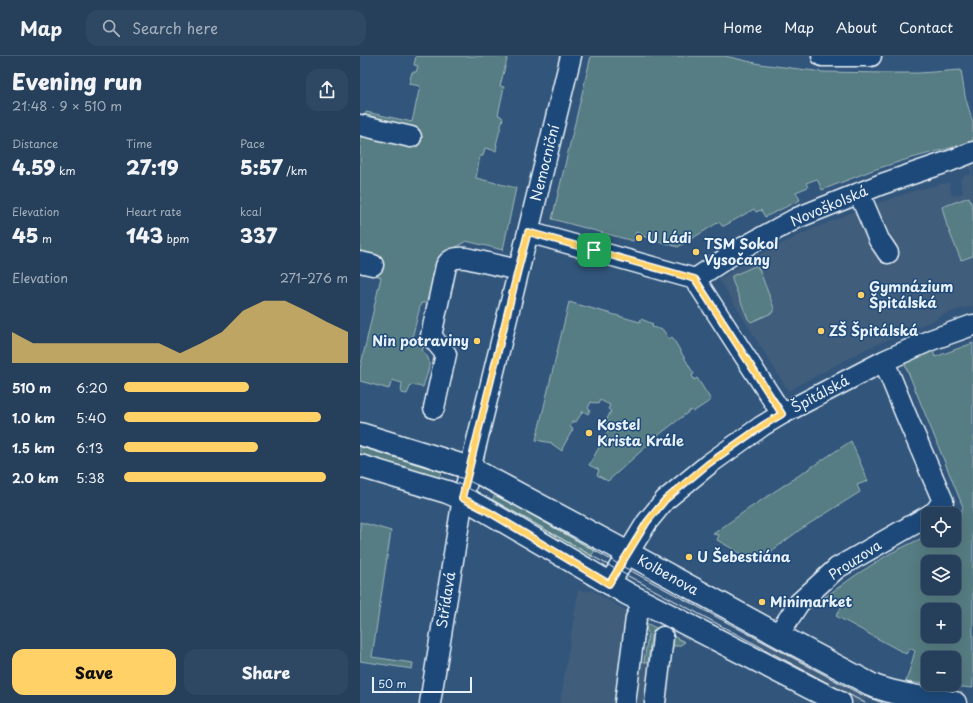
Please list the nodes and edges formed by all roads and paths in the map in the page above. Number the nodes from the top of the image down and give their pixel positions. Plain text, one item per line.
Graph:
1 (571, 56) edge
2 (822, 56) edge
3 (871, 56) edge
4 (360, 126) edge
5 (411, 138) dead end
6 (973, 152) edge
7 (859, 193) junction
8 (528, 232) junction
9 (888, 253) dead end
10 (518, 270) junction
11 (695, 279) junction
12 (973, 325) edge
13 (884, 361) junction
14 (434, 408) dead end
15 (782, 414) junction
16 (360, 434) edge
17 (360, 466) edge
18 (470, 468) junction
19 (462, 498) junction
20 (939, 507) edge
21 (921, 520) edge
22 (628, 553) junction
23 (609, 584) junction
24 (644, 602) junction
25 (778, 635) junction
26 (663, 637) dead end
27 (630, 666) junction
28 (659, 676) junction
29 (884, 697) edge
30 (430, 703) edge
31 (625, 703) edge
32 (655, 703) edge
33 (840, 703) edge
34 (955, 703) edge

1 - 8 street, Nemocniční
2 - 3 street
4 - 5 street
6 - 7 street, Novoškolská
7 - 9 street
7 - 11 street, Novoškolská
8 - 10 street, Nemocniční
8 - 11 street
10 - 14 street
10 - 18 street, Nemocniční
11 - 15 street
12 - 13 street, Špitálská
13 - 15 street, Špitálská
13 - 20 street
15 - 22 street, Špitálská
16 - 18 main road, Kolbenova
17 - 19 main road
18 - 19 street, Nemocniční
18 - 22 main road, Kolbenova
19 - 23 main road
19 - 30 street, Střídavá
21 - 25 street, Prouzova
22 - 23 street, Špitálská
22 - 25 main road, Kolbenova
23 - 24 main road
24 - 27 street
24 - 33 main road
25 - 29 main road, Kolbenova
26 - 28 street
27 - 28 street
27 - 31 street
28 - 32 street
29 - 34 main road, Kolbenova

